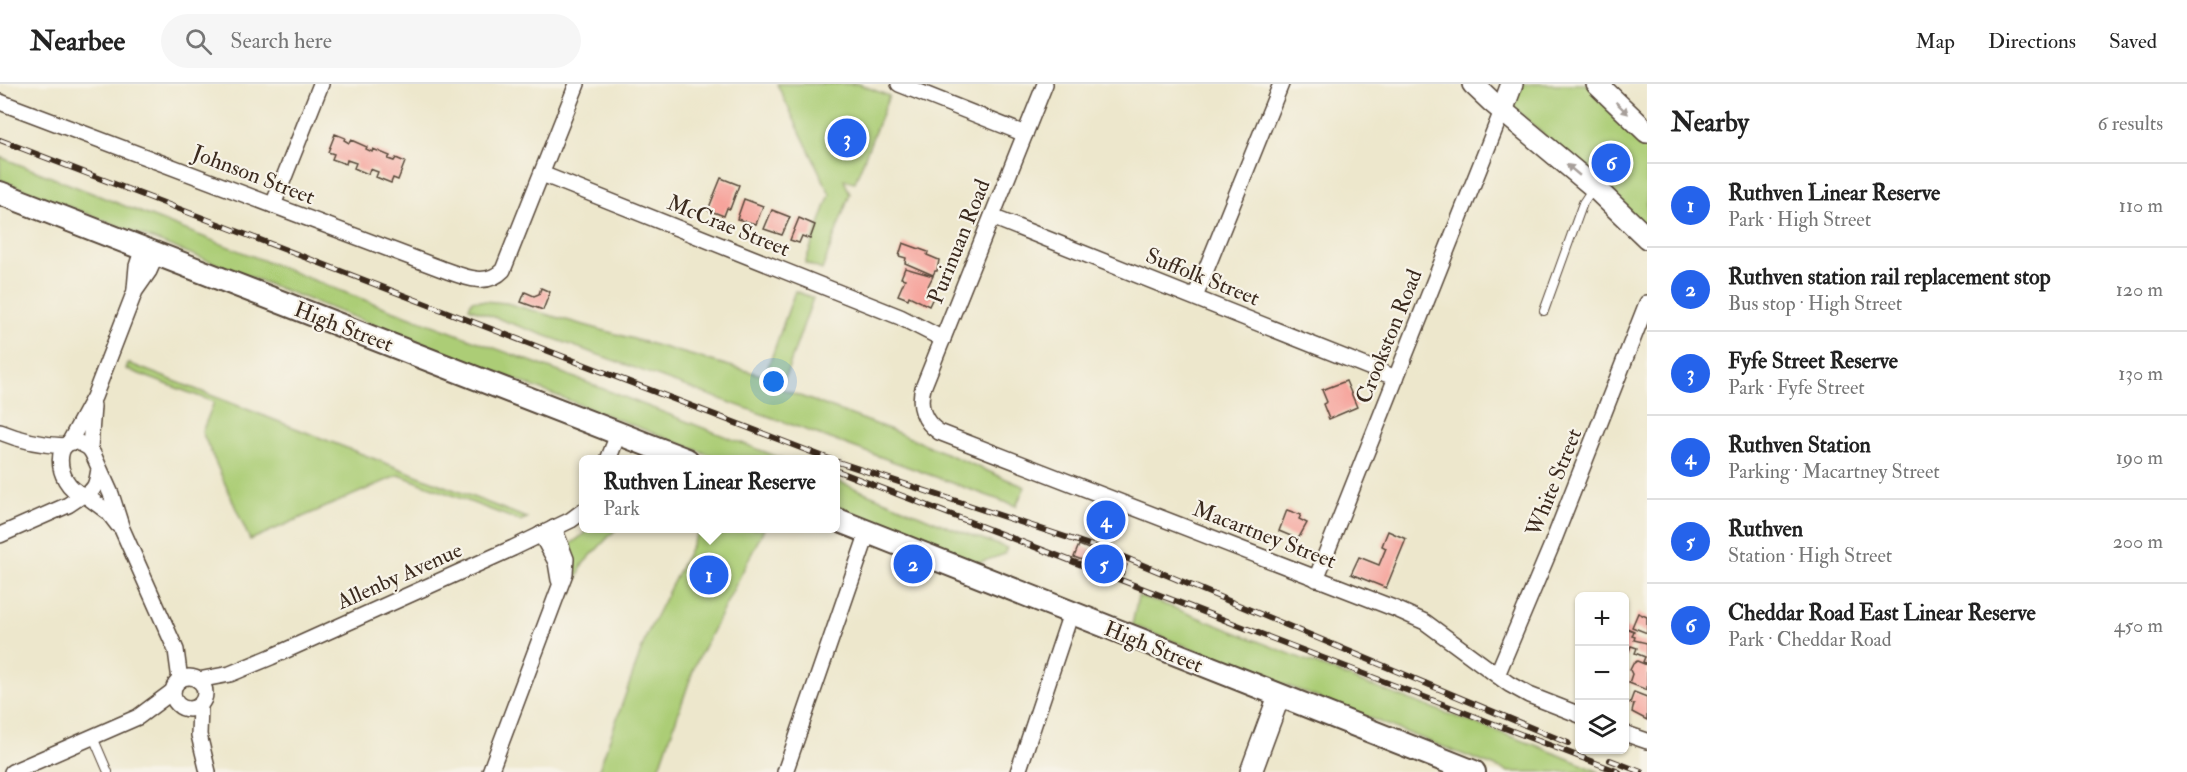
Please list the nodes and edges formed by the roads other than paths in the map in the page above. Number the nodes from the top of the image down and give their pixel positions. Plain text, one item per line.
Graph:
1 (321, 84) edge
2 (578, 84) edge
3 (899, 84) edge
4 (1045, 84) edge
5 (1281, 84) edge
6 (1473, 84) edge
7 (1512, 84) edge
8 (1597, 84) edge
9 (0, 102) edge
10 (1502, 111) junction
11 (1647, 132) edge
12 (1024, 134) junction
13 (542, 174) junction
14 (1594, 187) junction
15 (0, 193) edge
16 (273, 205) junction
17 (992, 217) junction
18 (1647, 238) edge
19 (150, 251) junction
20 (1195, 297) junction
21 (1647, 303) edge
22 (1544, 311) dead end
23 (945, 335) junction
24 (1396, 378) junction
25 (94, 397) junction
26 (925, 417) joint
27 (0, 432) edge
28 (619, 432) junction
29 (23, 441) junction
30 (67, 444) junction
31 (90, 448) junction
32 (610, 455) edge
33 (677, 455) edge
34 (60, 464) junction
35 (99, 469) junction
36 (66, 483) junction
37 (84, 495) junction
38 (579, 514) edge
39 (44, 515) junction
40 (840, 521) edge
41 (122, 529) junction
42 (548, 531) junction
43 (868, 532) junction
44 (0, 535) edge
45 (1316, 579) junction
46 (1071, 613) junction
47 (176, 650) junction
48 (230, 674) junction
49 (1497, 675) junction
50 (197, 679) junction
51 (177, 685) junction
52 (1279, 696) junction
53 (203, 700) junction
54 (183, 708) junction
55 (1575, 713) edge
56 (138, 717) junction
57 (1629, 734) edge
58 (199, 735) junction
59 (93, 737) junction
60 (1647, 741) edge
61 (12, 772) edge
62 (108, 772) edge
63 (207, 772) edge
64 (490, 772) edge
65 (785, 772) edge
66 (1017, 772) edge
67 (1251, 772) edge
68 (1474, 772) edge

1 - 16 street
2 - 13 street
3 - 12 street
4 - 12 street, Purinuan Road
5 - 20 street
6 - 10 main road
7 - 10 main road
8 -> 11 main road
9 - 16 street, Johnson Street
14 -> 10 main road
10 - 24 street, Crookston Road
12 - 17 street, Purinuan Road
13 - 16 street, Johnson Street
13 - 23 street, McCrae Street
14 - 18 main road
14 - 22 lane
15 - 19 main road, High Street
17 - 20 street, Suffolk Street
17 - 23 street, Purinuan Road
19 - 25 street
19 - 28 main road, High Street
20 - 24 street, Suffolk Street
21 - 49 street, White Street
23 - 26 street, Purinuan Road
24 - 45 street, Crookston Road
25 - 30 street
25 - 31 street
26 - 45 street, Macartney Street
27 - 29 street
28 - 32 street
28 - 33 main road, High Street
29 - 30 street
29 - 34 street
30 - 31 street
30 - 34 street
31 - 35 street
34 - 36 street
35 - 37 street
35 - 41 street
36 - 37 street
36 - 39 street
37 - 39 street
37 - 41 street
38 - 42 street, Allenby Avenue
39 - 44 street
40 - 43 main road, High Street
41 - 47 street
42 - 48 street, Allenby Avenue
42 - 64 street
43 - 46 main road, High Street
43 - 65 street
45 - 49 street, Macartney Street
46 - 52 main road, High Street
46 - 66 street
47 - 50 street
47 - 51 street
48 - 50 street, Allenby Avenue
48 - 53 street, Allenby Avenue
49 - 55 street, Macartney Street
50 - 51 street
50 - 53 street
51 - 54 street
51 - 56 street
52 - 67 main road
52 - 68 main road, High Street
53 - 54 street
53 - 58 street
54 - 56 street
54 - 58 street
56 - 59 street
57 - 60 street
58 - 63 street
59 - 61 street
59 - 62 lane

